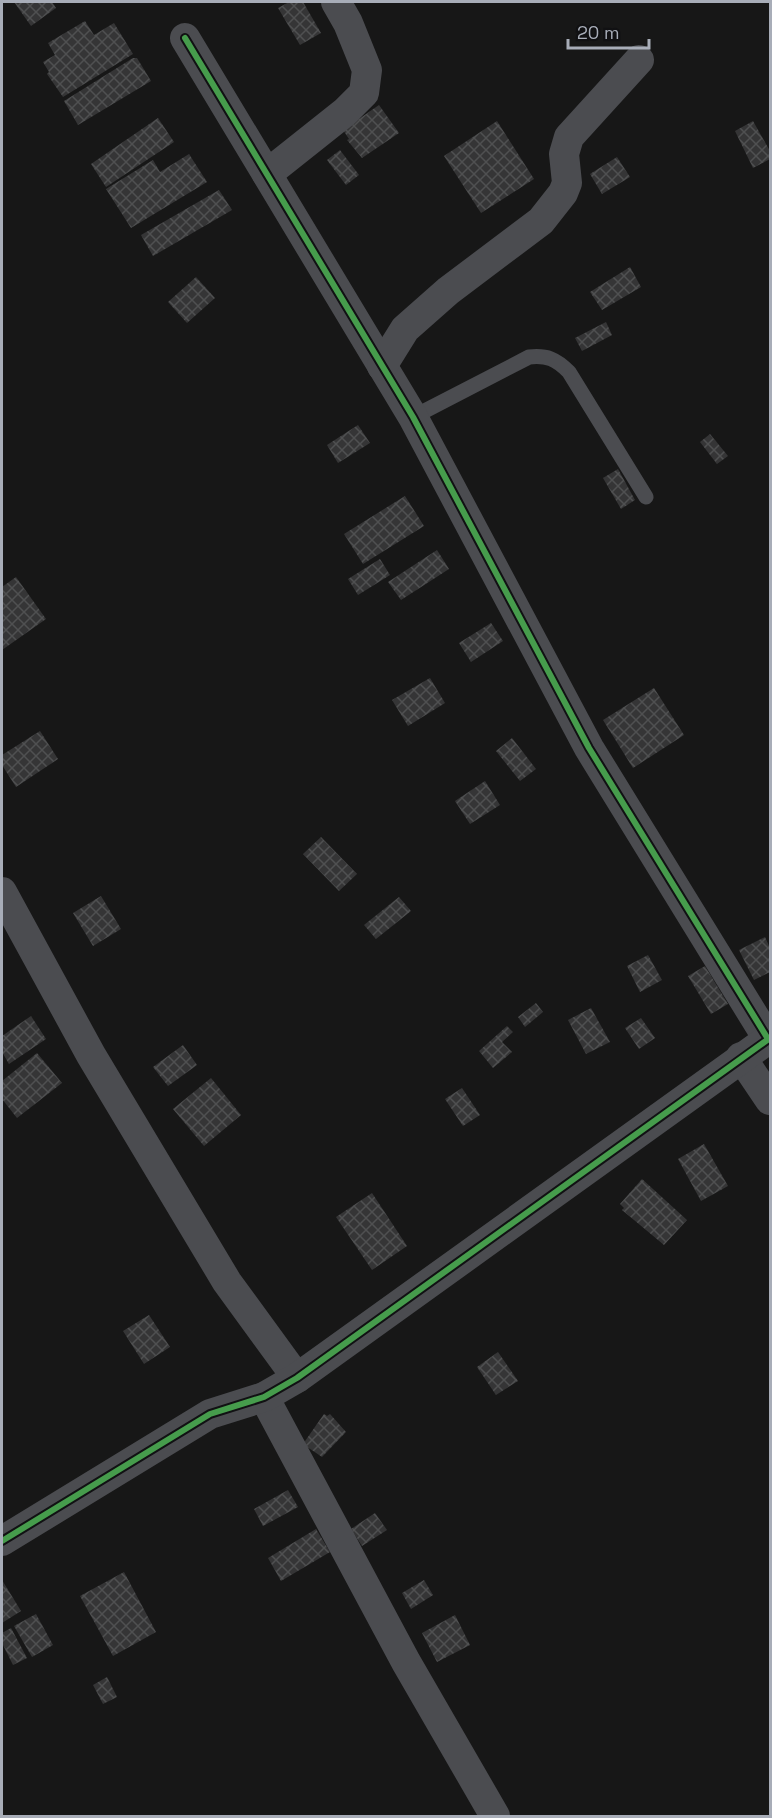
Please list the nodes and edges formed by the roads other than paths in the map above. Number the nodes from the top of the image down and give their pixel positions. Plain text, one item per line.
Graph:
1 (336, 2) edge
2 (185, 38) dead end
3 (639, 60) dead end
4 (267, 174) junction
5 (382, 366) junction
6 (413, 417) junction
7 (646, 497) dead end
8 (2, 892) edge
9 (769, 1039) edge
10 (741, 1057) junction
11 (771, 1101) edge
12 (297, 1378) junction
13 (264, 1397) junction
14 (2, 1541) edge
15 (495, 1816) edge

1 - 4 street
2 - 4 street
3 - 5 street
4 - 5 street
5 - 6 street
6 - 7 lane
6 - 9 street
8 - 12 street
9 - 10 street
10 - 11 street
10 - 12 street
12 - 13 street
13 - 14 street
13 - 15 street

